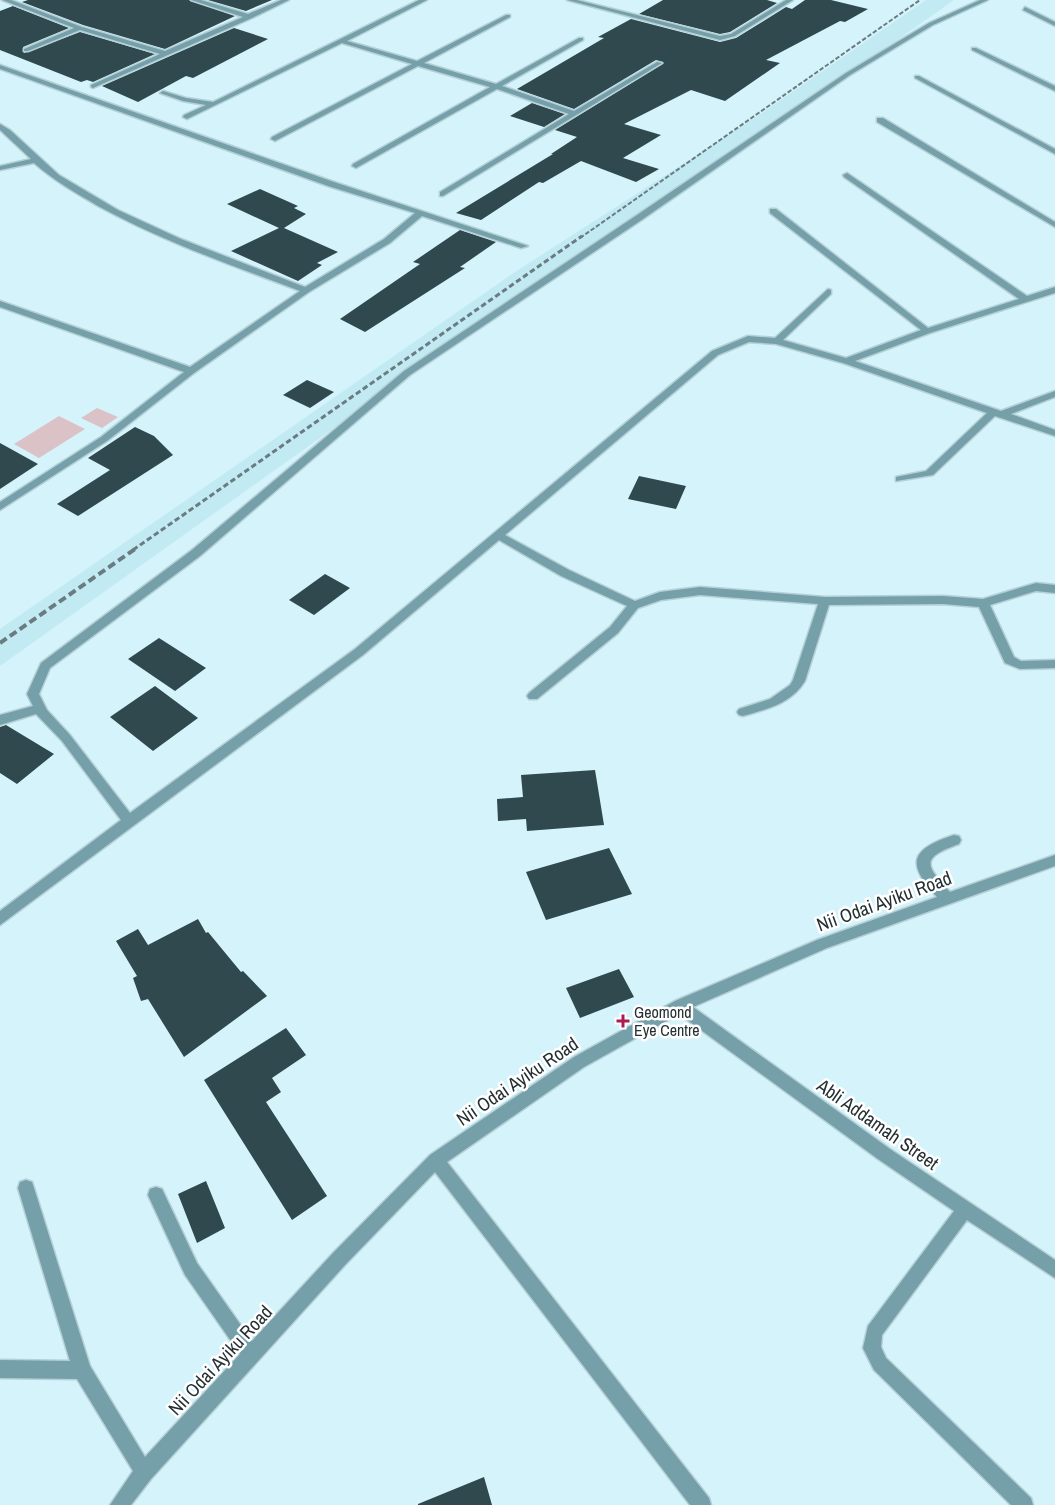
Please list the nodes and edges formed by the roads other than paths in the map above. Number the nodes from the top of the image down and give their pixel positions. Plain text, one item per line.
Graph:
1 (5, 0) edge
2 (194, 0) edge
3 (286, 0) edge
4 (424, 0) edge
5 (570, 0) edge
6 (789, 0) edge
7 (986, 0) edge
8 (582, 1) edge
9 (1026, 9) dead end
10 (508, 16) dead end
11 (250, 17) junction
12 (1055, 24) edge
13 (80, 28) junction
14 (581, 39) dead end
15 (341, 42) junction
16 (974, 49) dead end
17 (26, 50) dead end
18 (167, 54) junction
19 (659, 63) dead end
20 (419, 64) junction
21 (0, 67) edge
22 (917, 77) dead end
23 (93, 86) dead end
24 (497, 87) junction
25 (1055, 89) edge
26 (163, 93) dead end
27 (214, 104) junction
28 (575, 114) junction
29 (187, 117) dead end
30 (880, 120) dead end
31 (0, 126) edge
32 (275, 139) dead end
33 (1055, 152) edge
34 (36, 160) junction
35 (356, 166) dead end
36 (4, 167) edge
37 (0, 172) edge
38 (847, 174) dead end
39 (443, 194) dead end
40 (772, 212) dead end
41 (420, 213) junction
42 (1055, 226) edge
43 (524, 246) dead end
44 (306, 290) junction
45 (1055, 290) edge
46 (828, 292) dead end
47 (1024, 298) junction
48 (0, 304) edge
49 (927, 331) junction
50 (777, 341) junction
51 (846, 361) junction
52 (191, 370) junction
53 (1055, 394) edge
54 (999, 413) junction
55 (1055, 433) edge
56 (900, 479) dead end
57 (0, 507) edge
58 (499, 536) junction
59 (1055, 589) edge
60 (825, 601) junction
61 (983, 603) junction
62 (634, 605) junction
63 (1055, 664) edge
64 (533, 696) dead end
65 (40, 708) junction
66 (743, 712) dead end
67 (0, 720) edge
68 (129, 821) junction
69 (954, 840) dead end
70 (1055, 860) edge
71 (948, 899) junction
72 (0, 919) edge
73 (680, 1006) junction
74 (436, 1160) junction
75 (26, 1188) dead end
76 (156, 1195) dead end
77 (965, 1209) junction
78 (1055, 1270) edge
79 (252, 1355) junction
80 (0, 1369) edge
81 (82, 1370) junction
82 (144, 1472) junction
83 (118, 1505) edge
84 (702, 1505) edge
85 (1024, 1505) edge

1 - 13 street
2 - 11 street
3 - 11 street
4 - 15 street
5 - 8 street
6 - 8 street
7 - 65 street
9 - 12 street
10 - 20 street
11 - 18 street
13 - 17 street
13 - 18 street
14 - 24 street
15 - 20 street
15 - 27 street
16 - 25 street
18 - 23 street
19 - 28 street
20 - 24 street
20 - 32 street
21 - 41 street
22 - 33 street
24 - 28 street
24 - 35 street
26 - 27 street
27 - 29 street
28 - 39 street
30 - 42 street
31 - 34 street
34 - 36 street
34 - 44 street
36 - 37 street
38 - 47 street
40 - 49 street
41 - 43 street
41 - 44 street
44 - 52 street
45 - 47 street
46 - 50 street
47 - 49 street
48 - 52 street
49 - 51 street
50 - 51 street
50 - 58 street
51 - 54 street
52 - 57 street
53 - 54 street
54 - 55 street
54 - 56 street
58 - 62 street
58 - 68 street
59 - 61 street
60 - 61 street
60 - 62 street
60 - 66 street
61 - 63 street
62 - 64 street
65 - 67 street
65 - 68 street
68 - 72 street
69 - 71 street
70 - 71 street, Nii Odai Ayiku Road
71 - 73 street, Nii Odai Ayiku Road
73 - 74 street, Nii Odai Ayiku Road
73 - 77 street, Abli Addamah Street
74 - 79 street, Nii Odai Ayiku Road
74 - 84 street
75 - 81 street
76 - 79 street
77 - 78 street, Abli Addamah Street
77 - 85 street
79 - 82 street, Nii Odai Ayiku Road
80 - 81 street
81 - 82 street
82 - 83 street, Nii Odai Ayiku Road

